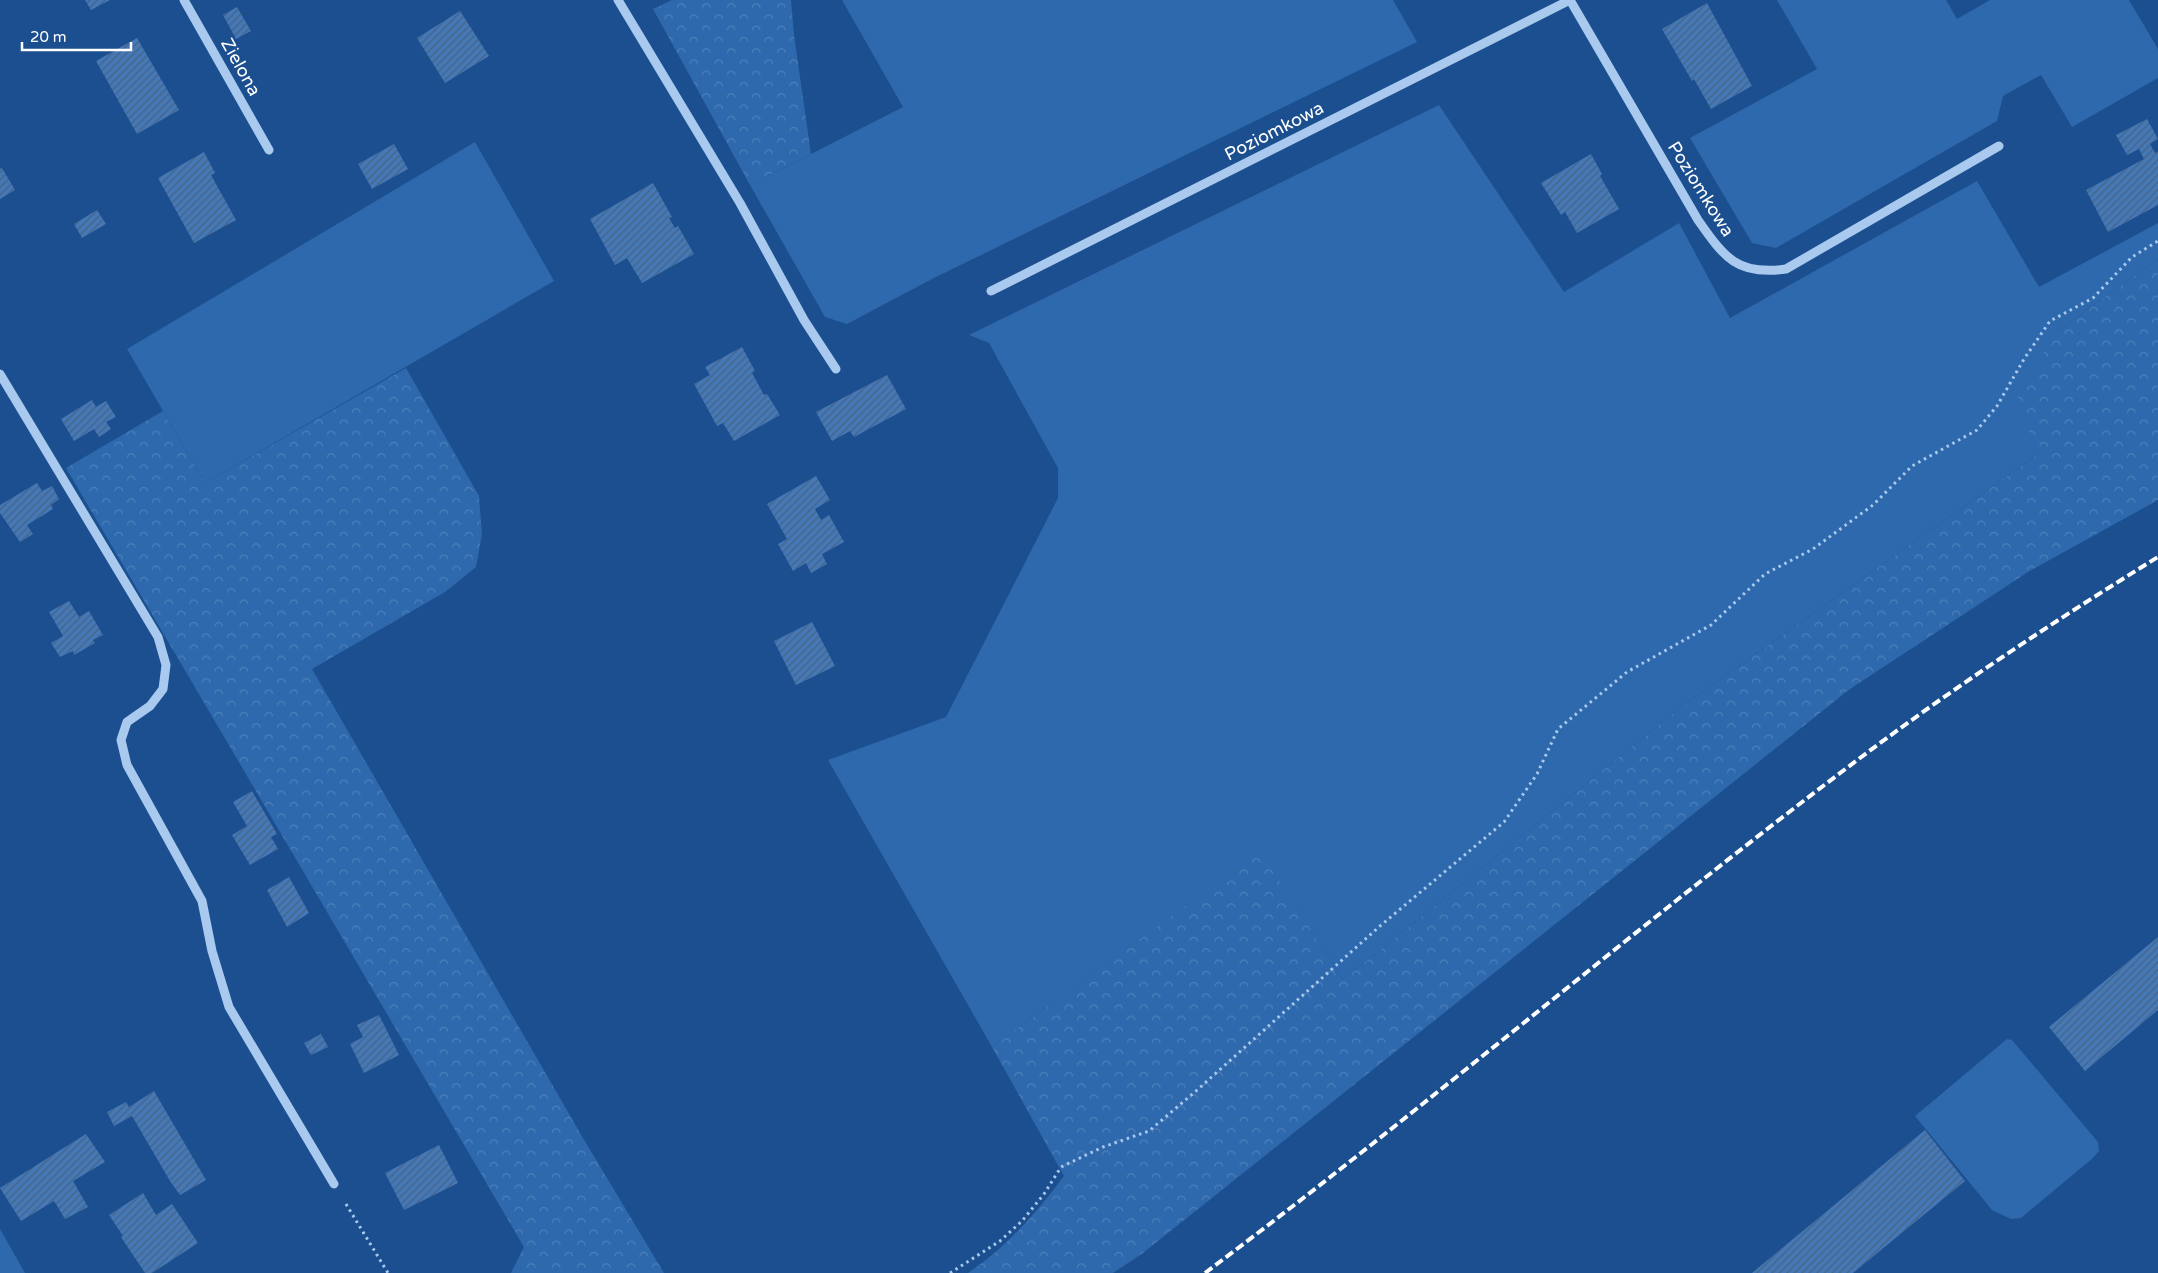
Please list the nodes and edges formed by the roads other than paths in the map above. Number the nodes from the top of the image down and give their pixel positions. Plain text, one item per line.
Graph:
1 (184, 0) edge
2 (618, 0) edge
3 (1570, 0) edge
4 (1999, 146) dead end
5 (269, 150) dead end
6 (991, 291) dead end
7 (836, 369) dead end
8 (0, 374) edge
9 (334, 1184) road end

1 - 5 street, Zielona
2 - 7 street
3 - 4 street, Poziomkowa
3 - 6 street, Poziomkowa
8 - 9 street

